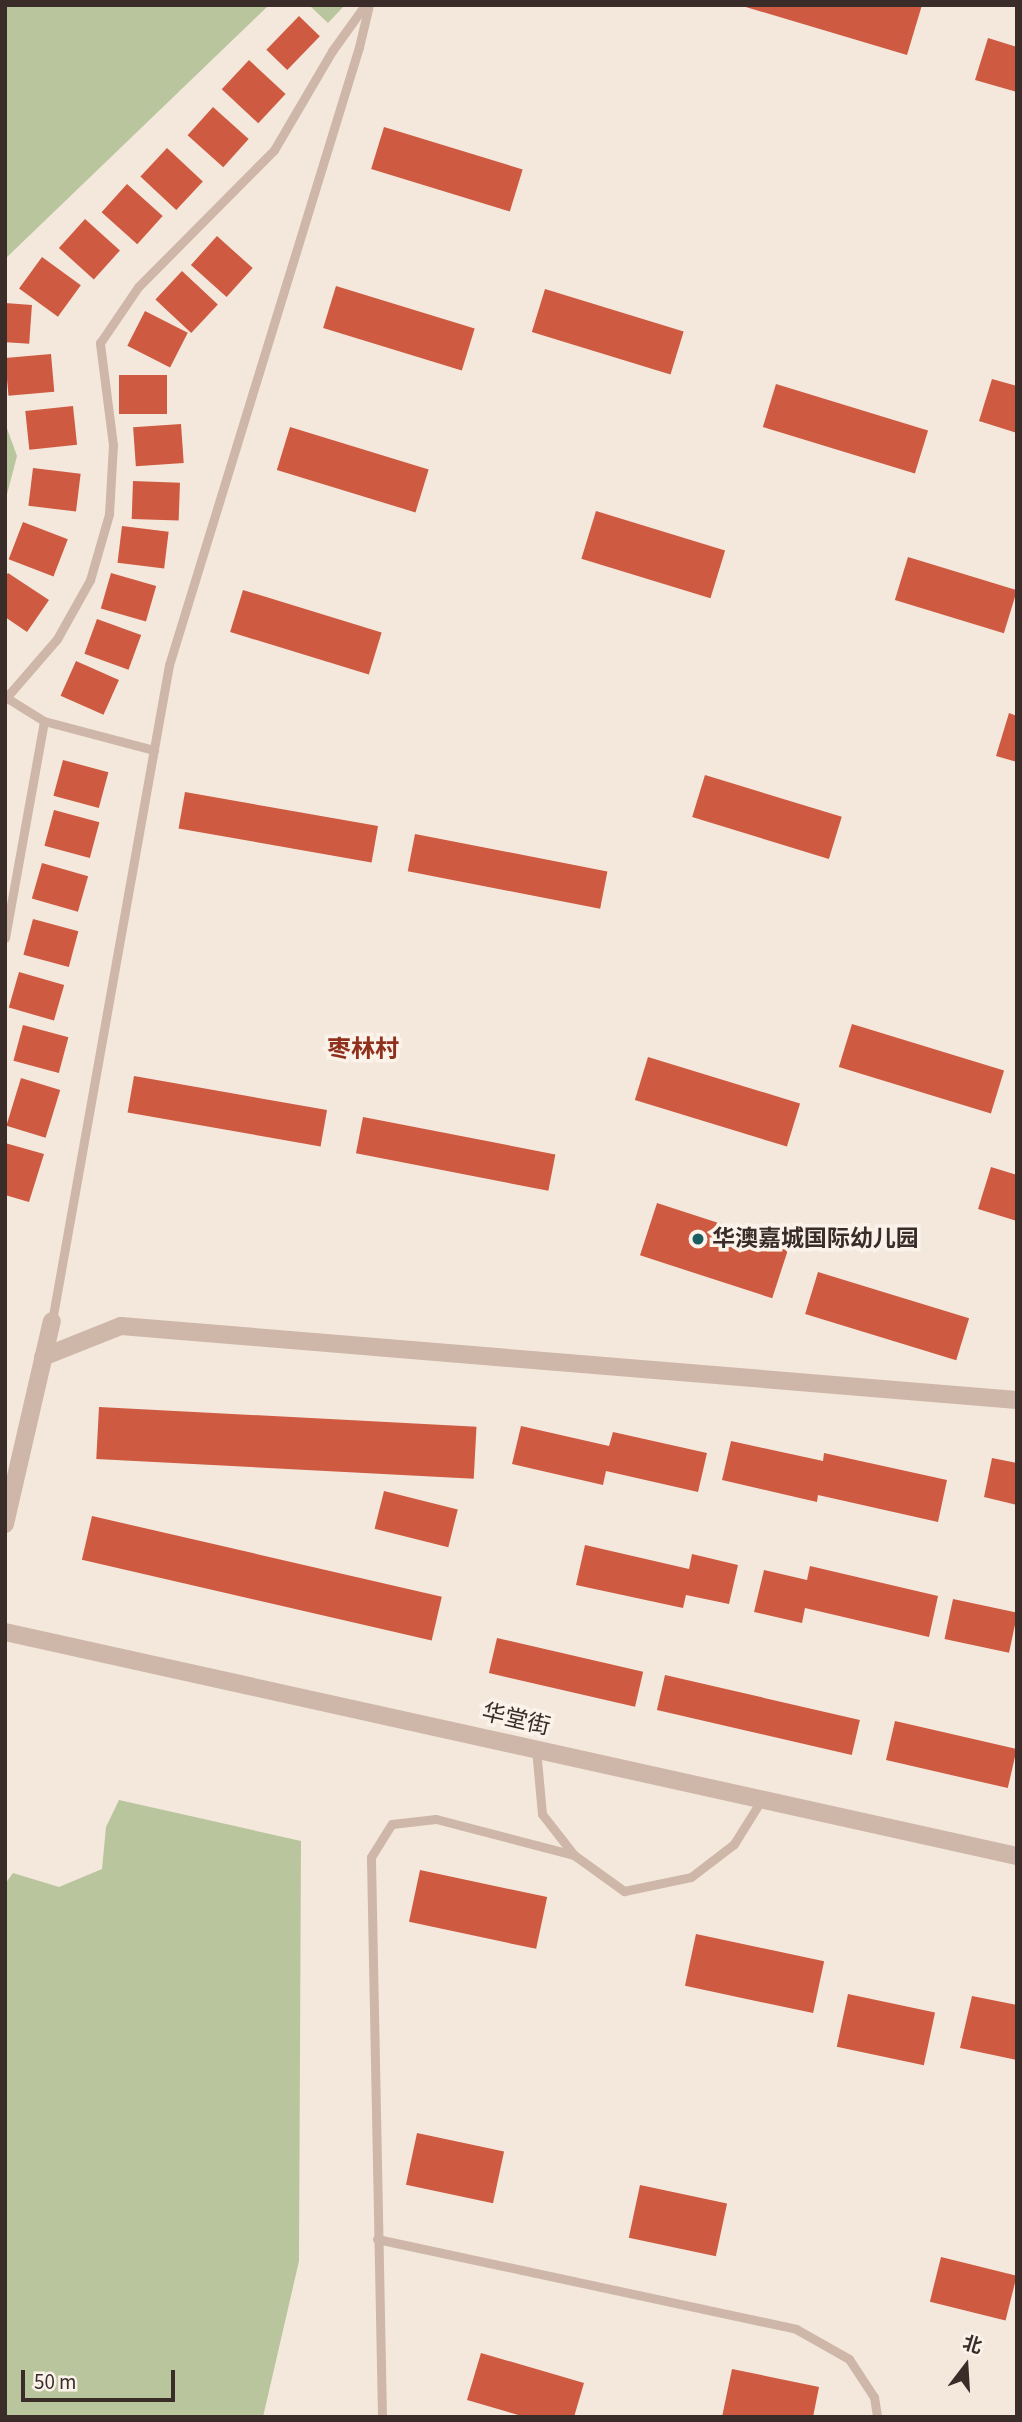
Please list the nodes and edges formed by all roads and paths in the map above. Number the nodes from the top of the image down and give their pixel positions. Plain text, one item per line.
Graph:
1 (367, 5) edge
2 (6, 699) edge
3 (44, 721) junction
4 (154, 750) junction
5 (5, 938) edge
6 (52, 1321) joint
7 (43, 1357) junction
8 (1017, 1400) edge
9 (5, 1524) edge
10 (5, 1632) edge
11 (536, 1749) junction
12 (762, 1799) junction
13 (574, 1856) junction
14 (1017, 1856) edge
15 (377, 2239) junction
16 (382, 2417) edge
17 (877, 2417) edge

1 - 2 lane
1 - 4 lane
2 - 3 lane
3 - 4 lane
3 - 5 lane
4 - 6 lane
6 - 7 street
7 - 8 street
7 - 9 street
10 - 11 street, 华堂街
11 - 12 street, 华堂街
11 - 13 lane
12 - 13 lane
12 - 14 street, 华堂街
13 - 15 lane
15 - 16 lane
15 - 17 lane

